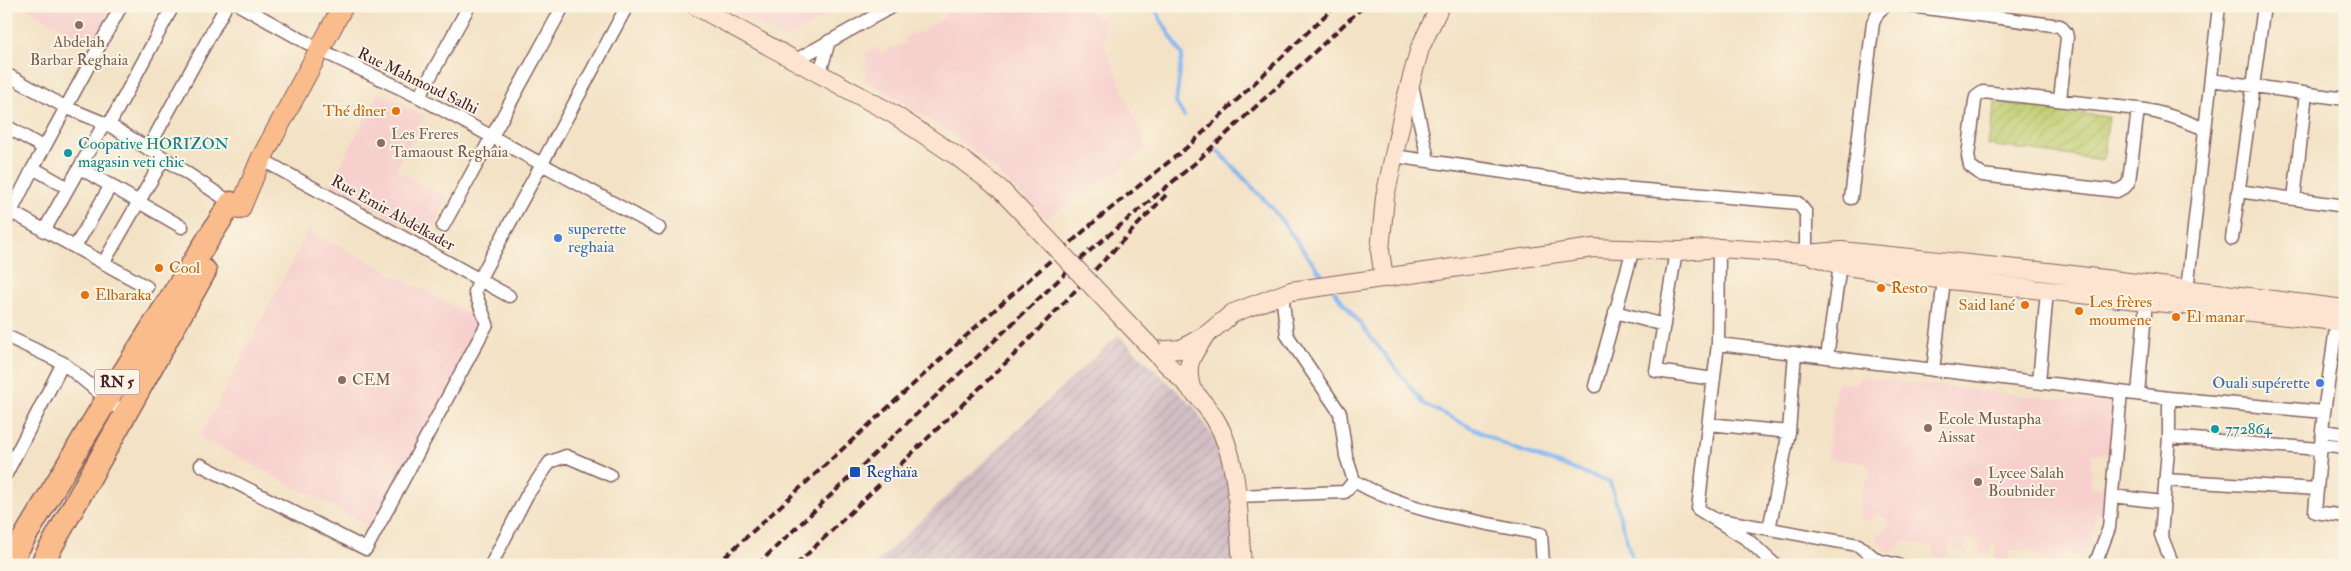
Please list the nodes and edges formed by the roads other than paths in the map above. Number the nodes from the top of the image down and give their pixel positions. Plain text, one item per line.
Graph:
1 (122, 6) edge
2 (174, 6) edge
3 (226, 6) edge
4 (241, 6) edge
5 (343, 6) edge
6 (469, 6) edge
7 (627, 6) edge
8 (696, 6) edge
9 (893, 6) edge
10 (1440, 6) edge
11 (1885, 6) edge
12 (1911, 6) edge
13 (2219, 6) edge
14 (2264, 6) edge
15 (561, 10) dead end
16 (829, 41) junction
17 (320, 50) junction
18 (796, 60) junction
19 (6, 74) edge
20 (825, 78) junction
21 (2211, 80) junction
22 (1412, 83) junction
23 (2253, 86) junction
24 (2306, 93) junction
25 (419, 97) junction
26 (2060, 99) junction
27 (2345, 99) edge
28 (65, 108) junction
29 (2138, 109) junction
30 (107, 125) junction
31 (6, 126) edge
32 (2205, 129) junction
33 (492, 136) junction
34 (44, 148) junction
35 (148, 148) junction
36 (1394, 156) junction
37 (164, 158) junction
38 (261, 159) junction
39 (1428, 160) junction
40 (543, 164) junction
41 (33, 168) junction
42 (80, 168) junction
43 (111, 185) junction
44 (68, 188) junction
45 (2238, 191) junction
46 (1851, 198) dead end
47 (2294, 199) junction
48 (139, 201) junction
49 (235, 206) junction
50 (2345, 206) edge
51 (8, 214) edge
52 (443, 226) dead end
53 (182, 227) dead end
54 (659, 228) dead end
55 (44, 231) junction
56 (2232, 239) dead end
57 (75, 247) junction
58 (1719, 248) junction
59 (1633, 249) junction
60 (1676, 251) junction
61 (1806, 254) junction
62 (104, 262) junction
63 (1840, 265) junction
64 (1384, 278) junction
65 (479, 280) junction
66 (1944, 280) junction
67 (147, 287) dead end
68 (2047, 290) junction
69 (2187, 290) junction
70 (1286, 293) junction
71 (509, 296) dead end
72 (2146, 301) junction
73 (1615, 312) junction
74 (2342, 317) edge
75 (1664, 325) junction
76 (1206, 335) junction
77 (6, 336) edge
78 (1718, 344) junction
79 (1154, 351) junction
80 (1795, 353) junction
81 (1827, 357) junction
82 (63, 363) junction
83 (1933, 370) junction
84 (1714, 379) junction
85 (2039, 382) junction
86 (1595, 386) dead end
87 (1192, 391) junction
88 (2121, 392) junction
89 (2138, 394) junction
90 (2169, 398) junction
91 (107, 399) junction
92 (2324, 412) junction
93 (124, 413) junction
94 (1709, 424) junction
95 (1789, 432) junction
96 (2345, 434) edge
97 (2169, 436) junction
98 (2321, 442) junction
99 (2345, 447) edge
100 (201, 465) dead end
101 (6, 474) edge
102 (610, 475) dead end
103 (2165, 480) junction
104 (1354, 481) junction
105 (2317, 489) junction
106 (1236, 496) junction
107 (2112, 496) junction
108 (2163, 502) junction
109 (2345, 516) edge
110 (1711, 518) junction
111 (1769, 529) junction
112 (1759, 550) junction
113 (19, 561) edge
114 (41, 565) edge
115 (491, 565) edge
116 (1242, 565) edge
117 (1543, 565) edge
118 (1757, 565) edge
119 (1775, 565) edge
120 (1898, 565) edge
121 (2095, 565) edge
122 (2173, 565) edge

1 - 28 street
2 - 30 street
3 - 35 street
4 - 17 street, Rue Mahmoud Salhi
5 - 17 main road, RN 5
6 - 25 street
7 - 40 street
8 - 18 main road
9 - 16 street
10 - 22 main road
11 - 46 street
12 - 26 street
13 - 21 street
14 - 23 street
15 - 33 street
16 - 18 street
16 - 20 street
17 - 25 street, Rue Mahmoud Salhi
17 - 38 main road, RN 5
18 - 20 main road
19 - 28 street
20 - 79 main road, bridge
21 - 23 street
21 - 32 street
22 - 36 main road
22 - 39 street
23 - 24 street
23 - 45 street
24 - 27 street
24 - 47 street
25 - 33 street, Rue Mahmoud Salhi
26 - 29 street
26 - 29 street
28 - 30 street
28 - 34 street
29 - 32 street
30 - 35 street
30 - 42 street
31 - 34 street
32 - 69 street
33 - 40 street, Rue Mahmoud Salhi
33 - 52 street
34 - 41 street
35 - 37 street
36 - 39 street
36 - 64 main road
37 - 48 street
37 - 49 street
38 - 49 main road, RN 5
38 - 65 street, Rue Emir Abdelkader
39 - 61 street
40 - 54 street, Rue Mahmoud Salhi
40 - 65 street
41 - 44 street
41 - 51 street
42 - 43 street
42 - 44 street
43 - 48 street
43 - 57 street
44 - 55 street
45 - 47 street
45 - 56 street
47 - 50 street
48 - 53 street
48 - 62 street
49 - 91 highway, RN 5
49 - 93 highway, RN 5
51 - 55 street
55 - 57 street
57 - 62 street
58 - 60 main road
58 - 61 main road
58 - 78 street
59 - 60 main road
59 - 64 main road
59 - 73 street
60 - 75 street
61 - 63 main road
61 - 69 main road
62 - 67 street
63 - 66 main road
63 - 81 street
64 - 70 main road
65 - 71 street, Rue Emir Abdelkader
65 - 100 street
66 - 68 main road
66 - 83 street
68 - 72 main road
68 - 85 street
69 - 74 main road
70 - 76 main road
70 - 104 street
72 - 74 main road
72 - 89 street
73 - 75 street
73 - 86 street
74 - 92 street
75 - 84 street
76 - 79 main road
76 - 87 main road
77 - 82 street
78 - 80 street
78 - 84 street
79 - 87 main road
80 - 81 street
80 - 95 street
81 - 83 street
82 - 91 street
82 - 101 street
83 - 85 street
84 - 94 street
85 - 88 street
87 - 106 main road
88 - 89 street
88 - 107 street
89 - 90 street
90 - 92 street
90 - 97 street
91 - 93 street
91 - 113 highway, RN 5
92 - 98 street
93 - 114 highway, RN 5
94 - 95 street
94 - 110 street
95 - 111 street
96 - 98 street
97 - 98 street
97 - 103 street
98 - 99 street
98 - 105 street
102 - 115 street
103 - 105 street
103 - 108 street
104 - 106 street
104 - 117 street
105 - 109 street
106 - 116 main road
107 - 108 street
107 - 121 street
108 - 122 street
110 - 111 street
110 - 112 street
111 - 120 street
112 - 118 street
112 - 119 street

